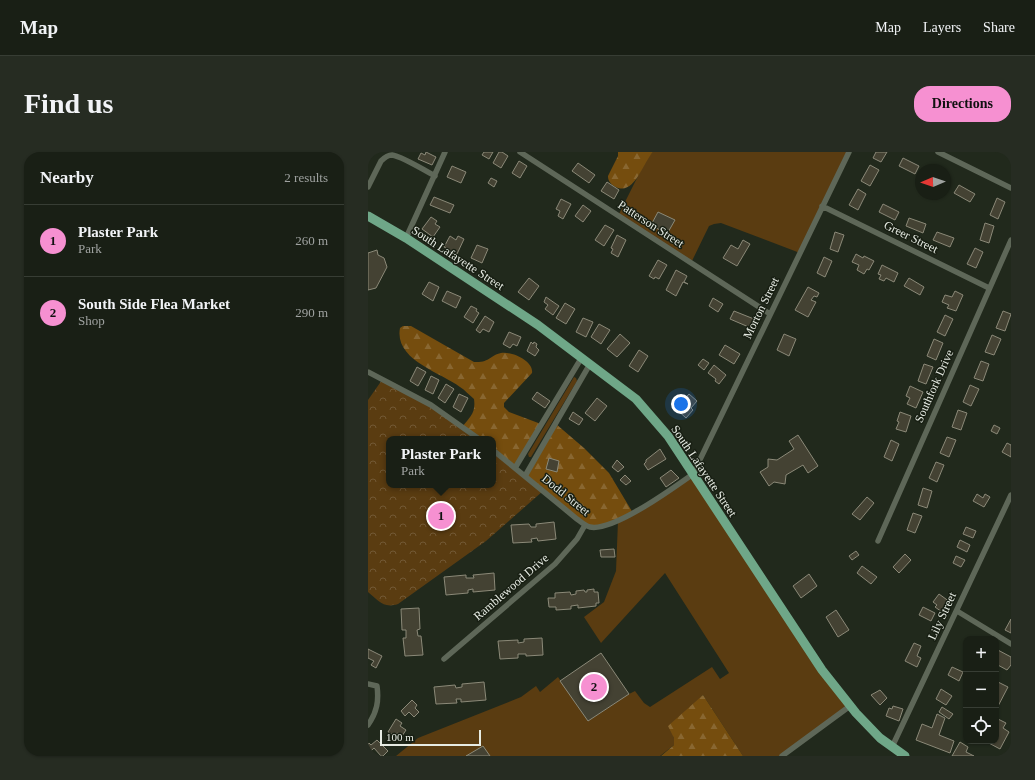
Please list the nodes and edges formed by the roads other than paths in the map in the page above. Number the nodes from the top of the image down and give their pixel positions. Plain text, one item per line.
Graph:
1 (446, 152) edge
2 (520, 152) edge
3 (849, 152) edge
4 (938, 152) edge
5 (435, 176) junction
6 (368, 187) edge
7 (1011, 188) edge
8 (822, 206) junction
9 (368, 216) edge
10 (406, 238) junction
11 (1011, 240) edge
12 (989, 288) junction
13 (770, 314) junction
14 (582, 357) junction
15 (590, 364) junction
16 (368, 372) edge
17 (475, 436) edge
18 (496, 452) edge
19 (515, 468) junction
20 (693, 474) junction
21 (525, 476) junction
22 (1011, 495) edge
23 (585, 525) junction
24 (878, 541) dead end
25 (957, 611) junction
26 (1011, 644) edge
27 (444, 659) dead end
28 (368, 684) edge
29 (850, 706) junction
30 (368, 725) edge
31 (892, 747) junction
32 (782, 756) edge
33 (905, 756) edge

1 - 5 street
2 - 13 street, Patterson Street
3 - 8 street, Morton Street
4 - 7 street
5 - 6 street
5 - 10 street
8 - 12 street, Greer Street
8 - 13 street, Morton Street
9 - 10 main road, South Lafayette Street
10 - 14 main road, South Lafayette Street
11 - 12 street, Southfork Drive
12 - 24 street, Southfork Drive
13 - 20 street, Morton Street
14 - 15 main road, South Lafayette Street
14 - 19 street
15 - 20 main road, South Lafayette Street
15 - 21 street
16 - 17 street
18 - 19 street, Dodd Street
19 - 21 street, Dodd Street
20 - 23 street, Dodd Street
20 - 29 main road, South Lafayette Street
21 - 23 street, Dodd Street
22 - 25 street, Lily Street
23 - 27 street, Ramblewood Drive
25 - 26 street
25 - 31 street, Lily Street
28 - 30 street
29 - 31 main road, South Lafayette Street
29 - 32 street
31 - 33 main road, South Lafayette Street

